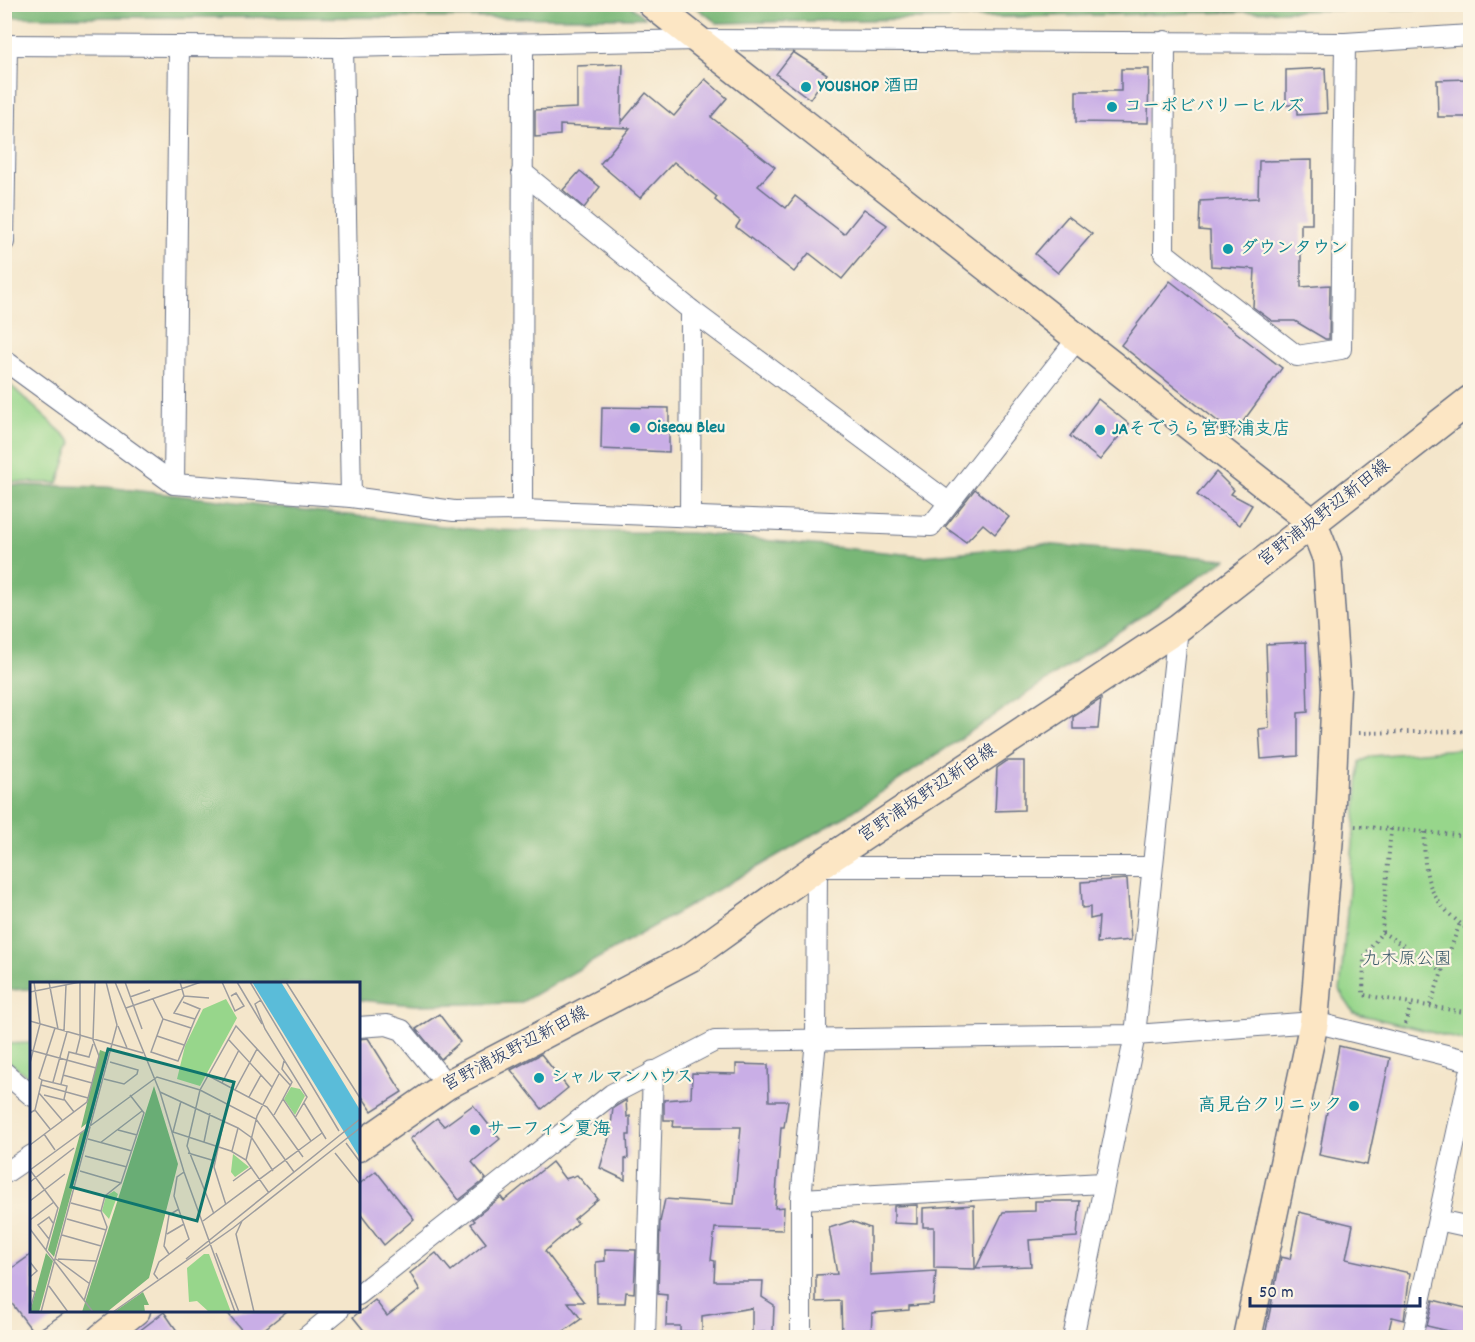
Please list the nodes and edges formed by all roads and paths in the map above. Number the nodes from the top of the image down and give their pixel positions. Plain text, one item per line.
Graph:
1 (652, 4) edge
2 (1470, 35) edge
3 (698, 40) junction
4 (1165, 41) junction
5 (523, 44) junction
6 (1345, 44) junction
7 (6, 45) edge
8 (179, 46) junction
9 (344, 47) junction
10 (522, 172) junction
11 (4, 242) edge
12 (691, 310) junction
13 (1078, 338) junction
14 (4, 360) edge
15 (1470, 400) edge
16 (174, 484) junction
17 (351, 497) junction
18 (948, 502) junction
19 (522, 510) junction
20 (690, 516) junction
21 (1313, 523) junction
22 (1178, 628) junction
23 (1470, 731) edge
24 (1335, 734) junction
25 (1330, 824) junction
26 (1391, 829) junction
27 (1425, 832) junction
28 (1470, 836) edge
29 (817, 867) junction
30 (1151, 867) junction
31 (1460, 923) junction
32 (1470, 931) edge
33 (1382, 932) junction
34 (1443, 971) junction
35 (1430, 1005) junction
36 (1470, 1013) edge
37 (1314, 1022) junction
38 (360, 1027) edge
39 (1135, 1035) junction
40 (816, 1040) junction
41 (1470, 1061) edge
42 (653, 1071) junction
43 (4, 1072) edge
44 (1470, 1072) edge
45 (447, 1085) junction
46 (30, 1094) edge
47 (360, 1146) edge
48 (30, 1156) edge
49 (4, 1174) edge
50 (1103, 1183) junction
51 (801, 1199) junction
52 (1438, 1220) junction
53 (1470, 1227) edge
54 (360, 1292) edge
55 (135, 1312) edge
56 (338, 1312) edge
57 (101, 1338) edge
58 (305, 1338) edge
59 (645, 1338) edge
60 (801, 1338) edge
61 (1073, 1338) edge
62 (1247, 1338) edge
63 (1412, 1338) edge

1 - 3 street
2 - 6 street
3 - 4 street
3 - 5 street
3 - 13 street
4 - 6 street
4 - 6 street
5 - 9 street
5 - 10 street
7 - 8 street
7 - 11 street
8 - 9 street
8 - 16 street
9 - 17 street
10 - 12 street
10 - 19 street
12 - 18 street
12 - 20 street
13 - 18 street
13 - 21 street
14 - 16 street
15 - 21 street, 宮野浦坂野辺新田線
16 - 17 street
17 - 19 street
18 - 20 street
19 - 20 street
21 - 22 street, 宮野浦坂野辺新田線
21 - 24 street
22 - 29 street, 宮野浦坂野辺新田線
22 - 30 street
23 - 24 path
24 - 25 street
25 - 26 path
25 - 37 street
26 - 27 path
26 - 33 path
27 - 28 path
27 - 31 path
29 - 30 street
29 - 40 street
29 - 45 street, 宮野浦坂野辺新田線
30 - 39 street
31 - 32 path
31 - 34 path
33 - 34 path
33 - 35 path
34 - 35 path
35 - 36 path
37 - 39 street
37 - 41 street
37 - 62 street
38 - 45 street
39 - 40 street
39 - 50 street
40 - 42 street
40 - 51 street
42 - 54 street
42 - 59 street
43 - 46 street
44 - 52 street
45 - 47 street, 宮野浦坂野辺新田線
48 - 49 street
50 - 51 street
50 - 61 street
51 - 60 street
52 - 53 street
52 - 63 street
55 - 57 street
56 - 58 street

